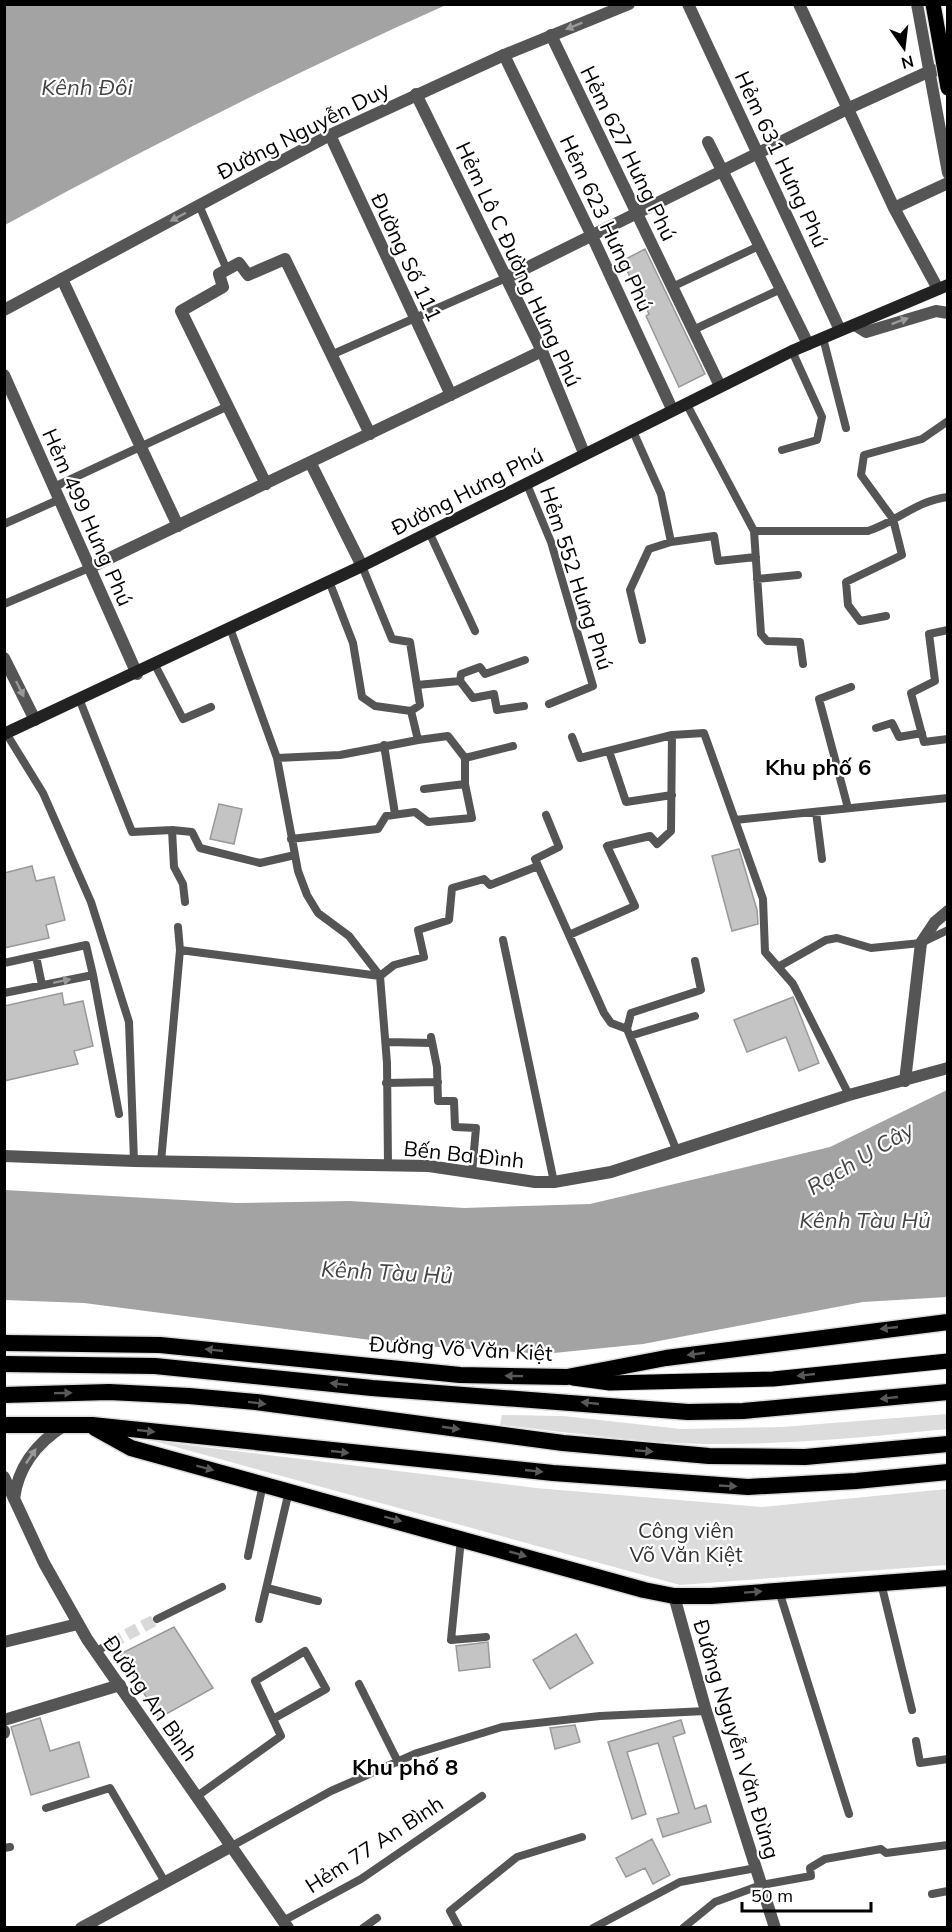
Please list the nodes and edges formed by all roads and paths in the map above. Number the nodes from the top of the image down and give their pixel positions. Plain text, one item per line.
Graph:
1 (629, 4) edge
2 (688, 4) edge
3 (799, 4) edge
4 (917, 4) edge
5 (933, 4) edge
6 (551, 35) junction
7 (504, 55) junction
8 (935, 70) junction
9 (948, 88) edge
10 (416, 94) junction
11 (847, 109) junction
12 (330, 135) junction
13 (708, 142) dead end
14 (757, 153) junction
15 (722, 172) junction
16 (948, 173) edge
17 (948, 183) edge
18 (199, 205) junction
19 (894, 208) junction
20 (637, 214) junction
21 (592, 236) junction
22 (759, 246) junction
23 (227, 270) junction
24 (506, 278) junction
25 (62, 279) junction
26 (672, 287) junction
27 (943, 287) edge
28 (781, 289) junction
29 (4, 310) edge
30 (948, 313) edge
31 (414, 320) junction
32 (855, 325) junction
33 (693, 330) junction
34 (840, 330) junction
35 (823, 338) junction
36 (808, 344) junction
37 (542, 351) junction
38 (792, 351) junction
39 (331, 355) junction
40 (4, 375) edge
41 (720, 386) junction
42 (451, 395) junction
43 (686, 403) junction
44 (228, 406) junction
45 (672, 410) junction
46 (948, 421) edge
47 (846, 428) dead end
48 (632, 429) junction
49 (370, 434) junction
50 (141, 447) junction
51 (782, 450) dead end
52 (584, 453) junction
53 (310, 462) junction
54 (526, 482) junction
55 (266, 484) junction
56 (54, 487) junction
57 (948, 497) edge
58 (58, 500) junction
59 (893, 519) junction
60 (4, 524) edge
61 (178, 526) junction
62 (754, 531) junction
63 (429, 532) junction
64 (671, 542) junction
65 (756, 557) junction
66 (362, 566) junction
67 (90, 568) junction
68 (798, 575) dead end
69 (757, 579) junction
70 (329, 581) junction
71 (4, 604) edge
72 (886, 616) dead end
73 (230, 628) junction
74 (948, 630) edge
75 (475, 631) dead end
76 (642, 640) dead end
77 (4, 658) edge
78 (525, 660) dead end
79 (803, 664) dead end
80 (155, 665) junction
81 (137, 674) junction
82 (460, 681) junction
83 (417, 685) junction
84 (851, 687) dead end
85 (80, 701) junction
86 (549, 704) dead end
87 (524, 706) dead end
88 (211, 707) dead end
89 (411, 711) junction
90 (35, 720) junction
91 (876, 728) dead end
92 (922, 733) junction
93 (5, 734) edge
94 (672, 735) junction
95 (572, 737) dead end
96 (948, 739) edge
97 (418, 741) junction
98 (384, 745) junction
99 (513, 746) dead end
100 (609, 751) junction
101 (277, 758) junction
102 (465, 758) junction
103 (465, 784) junction
104 (424, 789) dead end
105 (672, 795) junction
106 (948, 798) edge
107 (848, 808) junction
108 (816, 812) junction
109 (395, 814) junction
110 (546, 815) dead end
111 (735, 820) junction
112 (172, 830) junction
113 (291, 839) junction
114 (295, 855) junction
115 (822, 859) dead end
116 (538, 866) junction
117 (184, 902) dead end
118 (948, 911) edge
119 (178, 927) dead end
120 (948, 930) edge
121 (569, 935) junction
122 (503, 940) dead end
123 (921, 943) junction
124 (180, 950) junction
125 (36, 956) junction
126 (694, 961) dead end
127 (4, 963) edge
128 (778, 967) junction
129 (93, 975) junction
130 (380, 976) junction
131 (42, 985) junction
132 (4, 993) edge
133 (696, 1016) dead end
134 (629, 1032) junction
135 (386, 1042) junction
136 (948, 1068) edge
137 (905, 1081) junction
138 (438, 1082) junction
139 (386, 1083) junction
140 (849, 1095) junction
141 (119, 1114) dead end
142 (676, 1149) junction
143 (4, 1156) edge
144 (134, 1161) junction
145 (161, 1162) junction
146 (388, 1166) junction
147 (472, 1173) junction
148 (554, 1182) junction
149 (948, 1322) edge
150 (4, 1343) edge
151 (948, 1361) edge
152 (4, 1364) edge
153 (460, 1375) junction
154 (567, 1377) junction
155 (372, 1388) junction
156 (948, 1392) edge
157 (4, 1395) edge
158 (67, 1424) junction
159 (4, 1425) edge
160 (92, 1425) junction
161 (948, 1444) edge
162 (948, 1472) edge
163 (4, 1477) edge
164 (263, 1484) junction
165 (289, 1491) junction
166 (9, 1496) edge
167 (461, 1538) junction
168 (248, 1557) dead end
169 (948, 1578) edge
170 (881, 1583) junction
171 (222, 1587) dead end
172 (267, 1588) junction
173 (779, 1591) junction
174 (674, 1596) junction
175 (318, 1601) dead end
176 (157, 1619) tunnel mouth
177 (259, 1619) dead end
178 (78, 1624) junction
179 (486, 1637) dead end
180 (4, 1642) edge
181 (111, 1643) tunnel mouth
182 (95, 1652) junction
183 (359, 1684) dead end
184 (120, 1685) junction
185 (912, 1710) dead end
186 (706, 1711) junction
187 (273, 1719) junction
188 (4, 1720) edge
189 (916, 1742) dead end
190 (948, 1759) edge
191 (398, 1762) junction
192 (482, 1796) dead end
193 (196, 1797) junction
194 (46, 1808) dead end
195 (849, 1814) dead end
196 (582, 1837) dead end
197 (948, 1845) edge
198 (230, 1847) junction
199 (756, 1868) junction
200 (165, 1882) junction
201 (761, 1885) junction
202 (948, 1891) edge
203 (932, 1894) dead end
204 (376, 1918) dead end
205 (98, 1924) edge
206 (286, 1924) edge
207 (81, 1928) edge
208 (363, 1928) edge
209 (459, 1928) edge
210 (592, 1928) edge
211 (683, 1928) edge
212 (775, 1928) edge

1 -> 6 street, Đường Nguyễn Duy
2 - 14 street, Hẻm 631 Hưng Phú
3 - 11 street
4 - 8 street
5 - 9 main road, bridge
6 - 7 street, Đường Nguyễn Duy
6 - 20 street, Hẻm 627 Hưng Phú
7 - 10 street, Đường Nguyễn Duy
7 - 21 street, Hẻm 623 Hưng Phú
8 - 11 street
8 - 16 street
10 - 12 street, Đường Nguyễn Duy
10 - 24 street, Hẻm Lô C Đường Hưng Phú
11 - 14 street
11 - 19 street
12 - 18 street, Đường Nguyễn Duy
12 - 31 street, Đường Số 111
13 - 15 street
14 - 15 street
14 - 34 street, Hẻm 631 Hưng Phú
15 - 20 street
15 - 22 street
17 - 19 street
18 - 23 lane
18 -> 25 street, Đường Nguyễn Duy
19 - 27 street
20 - 21 street
20 - 26 street, Hẻm 627 Hưng Phú
21 - 24 street
21 - 45 street, Hẻm 623 Hưng Phú
22 - 26 lane
22 - 28 street
23 - 39 street
23 - 44 street
24 - 31 lane
24 - 37 street, Hẻm Lô C Đường Hưng Phú
25 - 29 street, Đường Nguyễn Duy
25 - 50 street
26 - 33 street, Hẻm 627 Hưng Phú
27 - 32 main road, Đường Hưng Phú
28 - 33 lane
28 - 36 street
32 -> 30 street
31 - 39 lane
31 - 42 street, Đường Số 111
32 - 34 main road, Đường Hưng Phú
33 - 41 street, Hẻm 627 Hưng Phú
34 - 35 main road, Đường Hưng Phú
35 - 36 main road, Đường Hưng Phú
35 - 47 lane
36 - 38 main road, Đường Hưng Phú
37 - 42 street
37 - 52 street, Hẻm Lô C Đường Hưng Phú
38 - 41 main road, Đường Hưng Phú
38 - 51 lane
39 - 49 street
40 - 56 street, Hẻm 499 Hưng Phú
41 - 43 main road, Đường Hưng Phú
42 - 49 street
43 - 45 main road, Đường Hưng Phú
43 - 62 lane
44 - 50 lane
44 - 55 street
45 - 48 main road, Đường Hưng Phú
46 - 59 lane
48 - 52 main road, Đường Hưng Phú
48 - 64 lane
49 - 53 street
50 - 56 lane
50 - 61 street
52 - 54 main road, Đường Hưng Phú
53 - 55 street
53 - 66 street
54 - 63 main road, Đường Hưng Phú
54 - 86 lane, Hẻm 552 Hưng Phú
55 - 61 street
56 - 58 street, Hẻm 499 Hưng Phú
57 - 59 lane
58 - 60 lane
58 - 67 street, Hẻm 499 Hưng Phú
59 - 62 lane
59 - 72 lane
61 - 67 street
62 - 65 lane
63 - 66 main road, Đường Hưng Phú
63 - 75 lane
64 - 65 lane
64 - 76 lane
65 - 69 lane
66 - 70 main road, Đường Hưng Phú
66 - 83 lane
67 - 71 lane
67 - 81 street, Hẻm 499 Hưng Phú
68 - 69 lane
69 - 79 lane
70 - 73 main road, Đường Hưng Phú
70 - 89 lane
73 - 80 main road, Đường Hưng Phú
73 - 101 lane
74 - 92 lane
77 -> 90 street
78 - 82 lane
80 - 81 main road, Đường Hưng Phú
80 - 88 lane
81 - 85 main road, Đường Hưng Phú
82 - 83 lane
82 - 87 lane
83 - 89 lane
84 - 107 lane
85 - 90 main road, Đường Hưng Phú
85 - 112 lane
89 - 97 lane
90 - 93 main road, Đường Hưng Phú
91 - 92 lane
92 - 96 lane
93 - 144 lane
94 - 100 lane
94 - 105 lane
94 - 111 lane
95 - 100 lane
97 - 98 lane
97 - 102 lane
98 - 101 lane
98 - 109 lane
99 - 102 lane
100 - 105 lane
101 - 113 lane
102 - 103 lane
103 - 104 lane
103 - 109 lane
105 - 121 lane
106 - 107 lane
107 - 108 lane
108 - 111 lane
108 - 115 lane
109 - 113 lane
110 - 116 lane
111 - 128 lane
112 - 114 lane
112 - 117 lane
113 - 114 lane
114 - 130 lane
116 - 121 lane
116 - 130 lane
118 - 123 street
119 - 124 lane
120 - 123 lane
121 - 134 lane
122 - 148 lane
123 - 128 lane
123 - 137 street
124 - 130 lane
124 - 145 lane
125 - 127 lane
125 - 129 lane
125 - 131 lane
126 - 134 lane
128 - 140 lane
131 -> 129 lane
129 - 141 lane
130 - 135 lane
131 - 132 lane
133 - 134 lane
134 - 142 lane
135 - 138 lane
135 - 139 lane
136 - 137 street, Bến Ba Đình
137 - 140 street, Bến Ba Đình
138 - 139 lane
138 - 147 lane
139 - 146 lane
140 - 142 street, Bến Ba Đình
142 - 148 street, Bến Ba Đình
143 - 144 street, Bến Ba Đình
144 - 145 street, Bến Ba Đình
145 - 146 street, Bến Ba Đình
146 - 147 street, Bến Ba Đình
147 - 148 street, Bến Ba Đình
149 -> 154 highway, Đường Võ Văn Kiệt
153 -> 150 highway, Đường Võ Văn Kiệt
151 -> 154 main road
155 -> 152 highway, Đường Võ Văn Kiệt
154 -> 153 highway, Đường Võ Văn Kiệt
153 - 155 highway
156 -> 155 highway, Đường Võ Văn Kiệt
157 -> 161 highway
158 - 159 highway
158 - 160 highway
166 -> 158 street
160 -> 162 highway
160 -> 164 highway
163 - 166 street, Đường An Bình
164 - 165 highway
164 - 168 lane
165 -> 167 highway
165 - 172 lane
166 - 178 street, Đường An Bình
167 -> 174 highway
167 - 179 lane
169 - 170 highway
170 - 173 highway
170 - 185 lane
171 - 176 lane
172 - 175 lane
172 - 177 lane
174 -> 173 highway
173 - 195 lane
174 - 186 street, Đường Nguyễn Văn Đừng
178 - 180 street
178 - 182 street, Đường An Bình
181 - 182 lane
182 - 184 street, Đường An Bình
183 - 191 lane
184 - 188 street
184 - 193 street, Đường An Bình
186 - 191 lane
186 - 199 street, Đường Nguyễn Văn Đừng
187 - 187 lane
187 - 193 lane
189 - 190 lane
191 - 198 lane
192 - 206 lane, Hẻm 77 An Bình
193 - 198 street, Đường An Bình
194 - 200 lane
196 - 209 lane
197 - 201 lane
198 - 200 street
198 - 206 street, Đường An Bình
199 - 201 street, Đường Nguyễn Văn Đừng
199 - 210 lane
200 - 205 street
201 - 211 lane
201 - 212 street, Đường Nguyễn Văn Đừng
202 - 203 lane
204 - 208 lane
205 - 207 street

